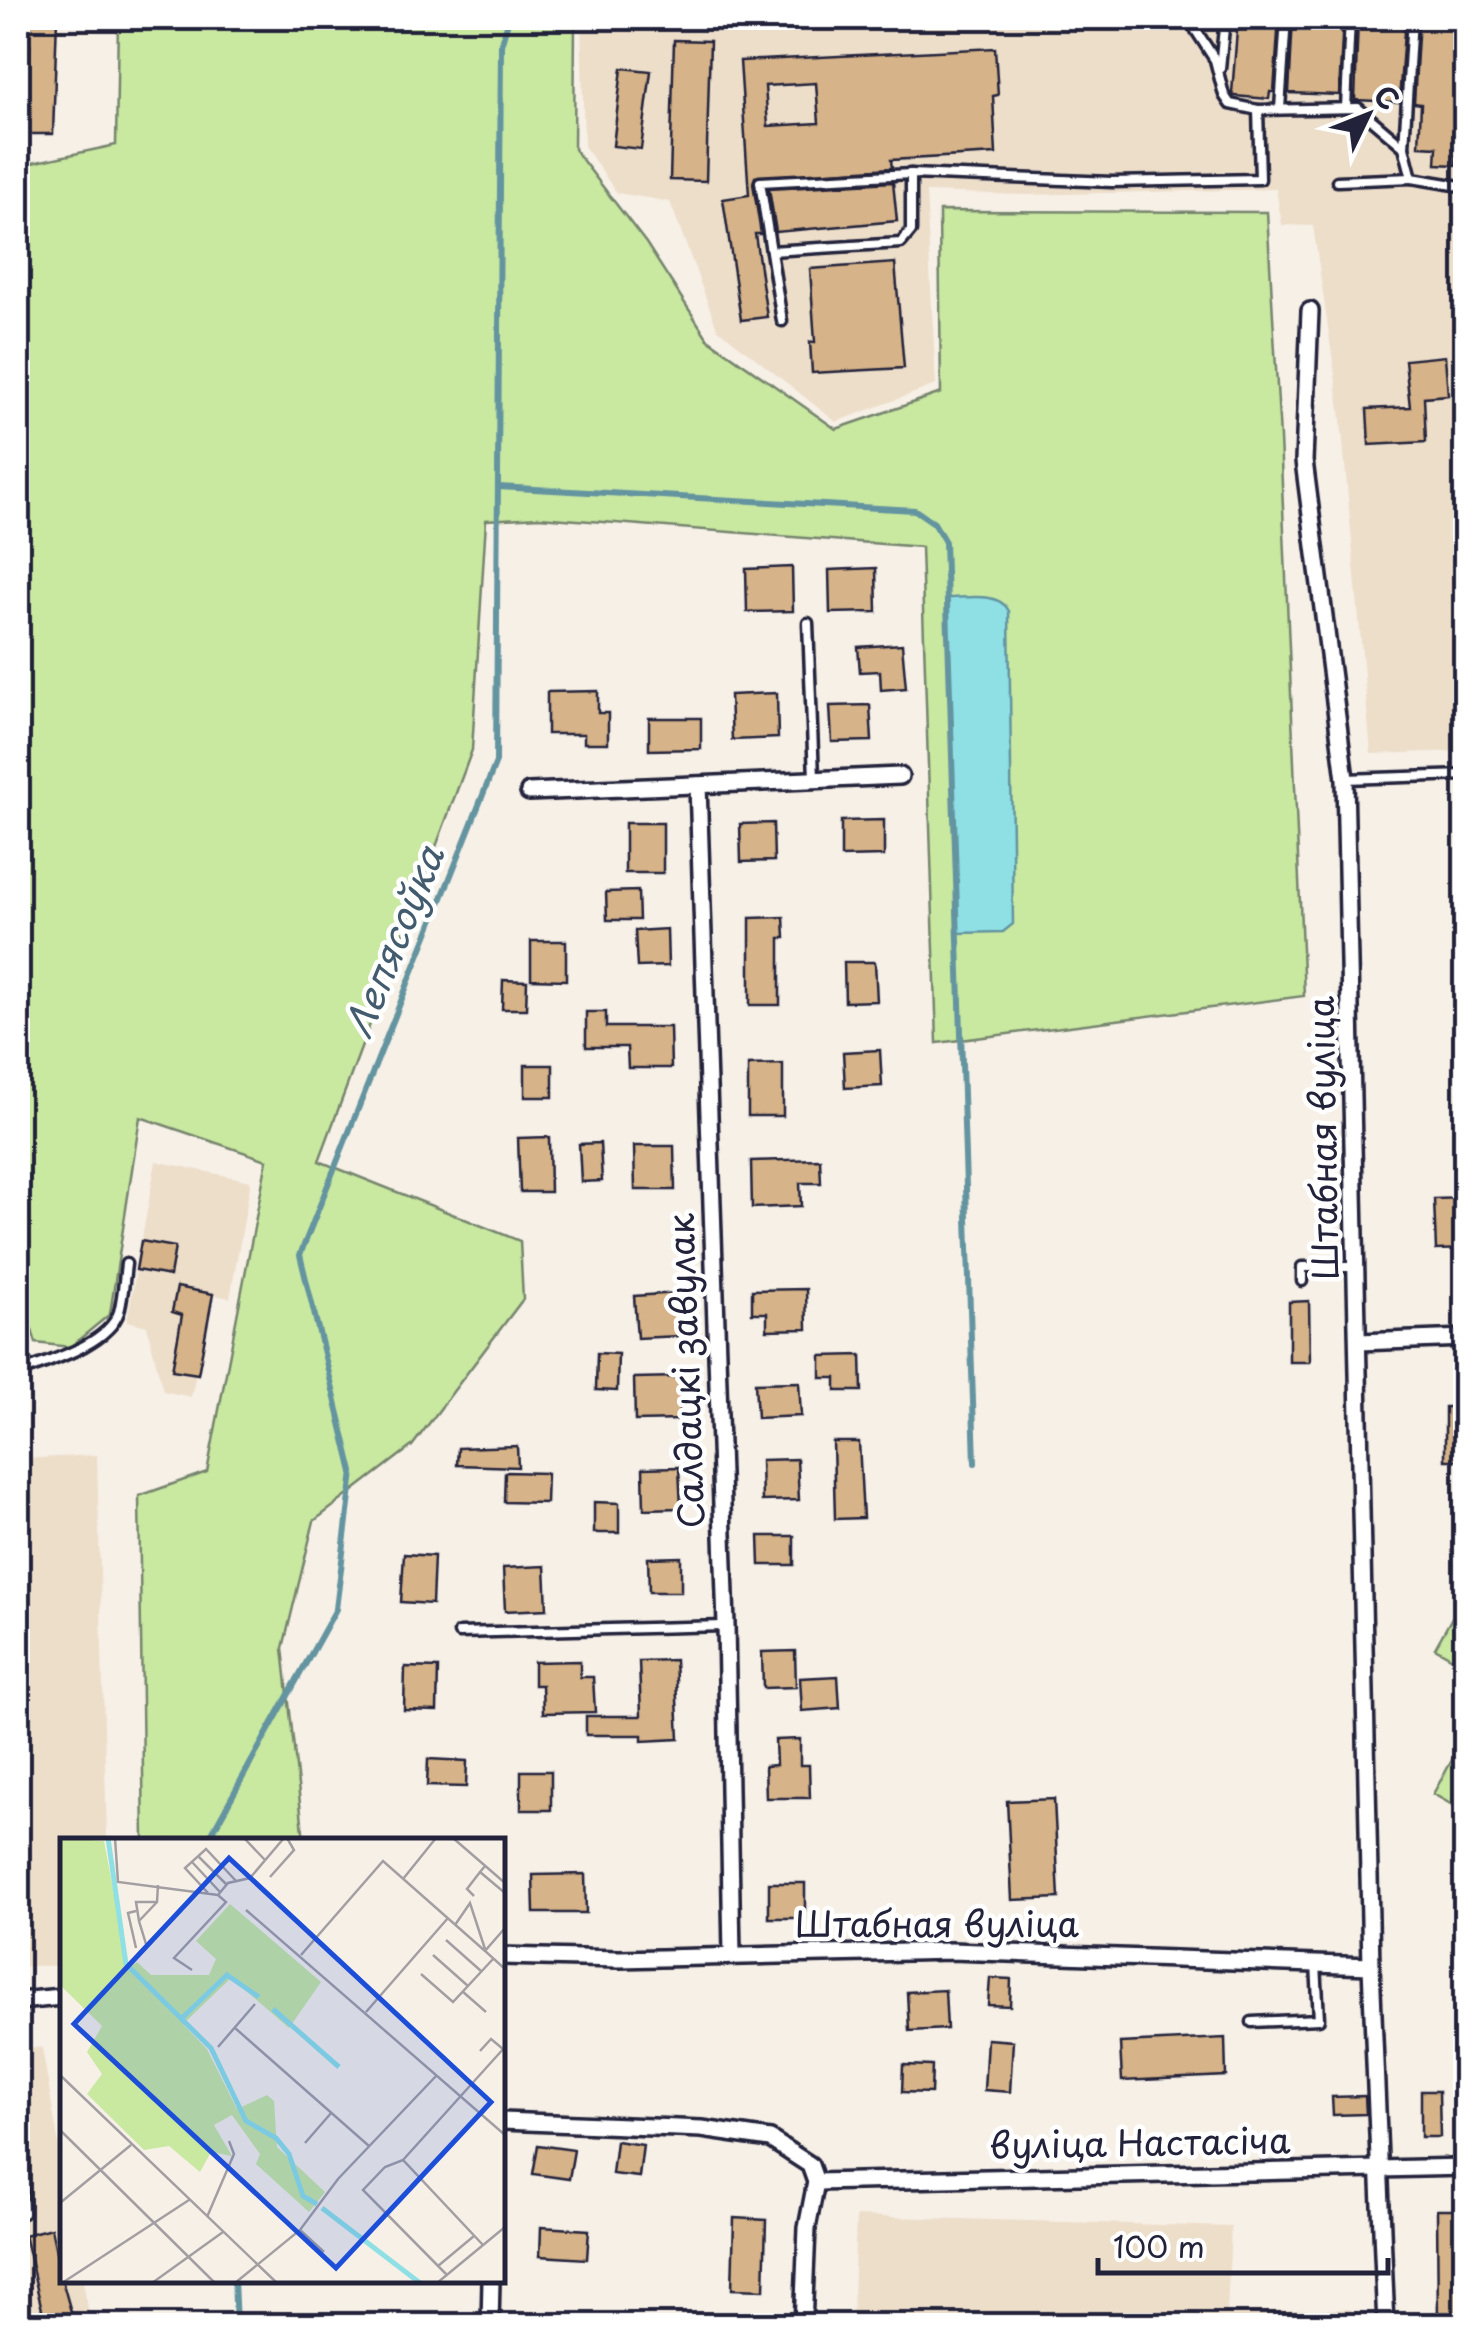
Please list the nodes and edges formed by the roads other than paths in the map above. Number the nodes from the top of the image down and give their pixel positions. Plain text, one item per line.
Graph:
1 (1188, 18) edge
2 (1225, 18) edge
3 (1286, 18) edge
4 (1350, 18) edge
5 (1412, 18) edge
6 (1220, 78) junction
7 (1346, 108) junction
8 (1280, 109) junction
9 (1258, 110) junction
10 (1404, 147) junction
11 (910, 174) junction
12 (1412, 178) junction
13 (1337, 181) dead end
14 (1466, 187) edge
15 (771, 250) junction
16 (1310, 311) dead end
17 (782, 320) dead end
18 (808, 622) dead end
19 (1466, 775) edge
20 (900, 776) dead end
21 (1345, 779) junction
22 (814, 780) junction
23 (698, 786) junction
24 (529, 792) dead end
25 (126, 1264) dead end
26 (1357, 1267) junction
27 (1302, 1281) dead end
28 (1466, 1338) edge
29 (1360, 1342) junction
30 (18, 1372) edge
31 (726, 1626) junction
32 (459, 1633) dead end
33 (732, 1955) junction
34 (505, 1956) edge
35 (1316, 1964) junction
36 (1371, 1966) junction
37 (60, 1996) edge
38 (19, 2001) edge
39 (1252, 2022) dead end
40 (505, 2120) edge
41 (1381, 2168) junction
42 (1466, 2168) edge
43 (816, 2182) junction
44 (24, 2213) dead end
45 (491, 2283) edge
46 (490, 2326) edge
47 (803, 2326) edge
48 (1386, 2326) edge

1 - 6 lane
2 - 6 lane
3 - 8 lane
4 - 7 lane
5 - 10 lane
6 - 9 lane
7 - 8 lane
7 - 10 lane
8 - 9 lane
9 - 11 lane
10 - 12 lane
11 - 15 lane
11 - 15 lane
12 - 13 lane
12 - 14 lane
15 - 17 lane
16 - 21 street, Штабная вуліца
18 - 22 lane
19 - 21 lane
20 - 22 street
21 - 26 street, Штабная вуліца
22 - 23 street
23 - 24 street
23 - 31 street, Салдацкі завулак
25 - 30 lane
26 - 27 lane
26 - 29 street, Штабная вуліца
28 - 29 street
29 - 36 street, Штабная вуліца
31 - 32 lane
31 - 33 street, Салдацкі завулак
33 - 34 street, Штабная вуліца
33 - 35 street, Штабная вуліца
35 - 36 street, Штабная вуліца
35 - 39 lane
36 - 41 street, Штабная вуліца
37 - 38 street
38 - 44 lane
40 - 43 street
41 - 42 street, вуліца Настасіча
41 - 43 street, вуліца Настасіча
41 - 48 street, Штабная вуліца
43 - 47 street
45 - 46 street

